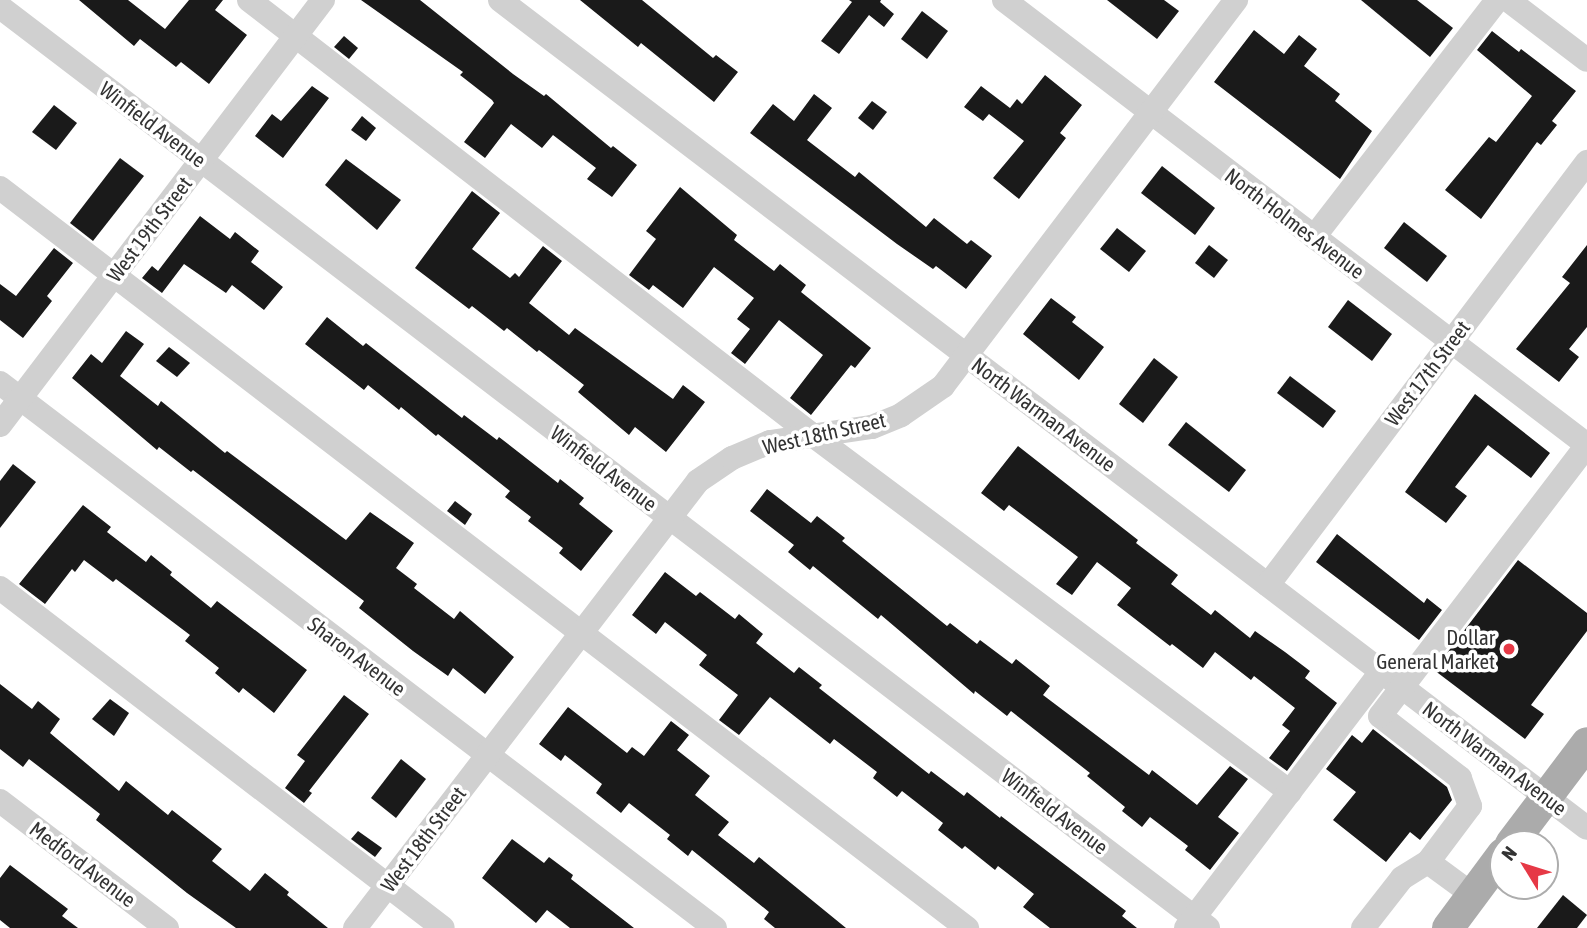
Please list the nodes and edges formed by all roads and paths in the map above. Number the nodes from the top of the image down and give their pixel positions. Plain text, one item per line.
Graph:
1 (249, 0) edge
2 (323, 0) edge
3 (500, 0) edge
4 (1004, 0) edge
5 (1236, 0) edge
6 (1497, 0) edge
7 (1508, 0) edge
8 (0, 7) edge
9 (296, 36) junction
10 (1587, 60) edge
11 (1151, 113) junction
12 (201, 160) junction
13 (1587, 162) edge
14 (0, 188) edge
15 (1314, 237) junction
16 (114, 275) junction
17 (1450, 342) junction
18 (966, 355) junction
19 (0, 383) edge
20 (20, 399) junction
21 (0, 425) edge
22 (810, 434) junction
23 (1587, 445) edge
24 (668, 517) junction
25 (1268, 585) junction
26 (0, 588) edge
27 (579, 634) junction
28 (1381, 672) junction
29 (1402, 687) junction
30 (1587, 743) edge
31 (1481, 748) junction
32 (487, 755) junction
33 (1460, 778) junction
34 (1290, 792) junction
35 (1546, 797) junction
36 (0, 801) edge
37 (1587, 828) edge
38 (1521, 830) edge
39 (1428, 862) junction
40 (1489, 873) edge
41 (387, 885) junction
42 (1473, 895) junction
43 (1196, 925) edge
44 (1449, 927) edge
45 (167, 928) edge
46 (355, 928) edge
47 (443, 928) edge
48 (715, 928) edge
49 (967, 928) edge
50 (1363, 928) edge

1 - 9 street
2 - 9 street, West 19th Street
3 - 18 street, North Warman Avenue
4 - 11 street, North Holmes Avenue
5 - 11 street, West 18th Street
6 - 15 street
7 - 10 street
8 - 12 street, Winfield Avenue
9 - 12 street, West 19th Street
9 - 22 street
11 - 15 street, North Holmes Avenue
11 - 18 street, West 18th Street
12 - 16 street, West 19th Street
12 - 24 street, Winfield Avenue
13 - 17 street, West 17th Street
14 - 16 street
15 - 17 street, North Holmes Avenue
16 - 20 street, West 19th Street
16 - 27 street
17 - 23 street, North Holmes Avenue
17 - 25 street, West 17th Street
18 - 22 street, West 18th Street
18 - 25 street, North Warman Avenue
19 - 20 street, Sharon Avenue
20 - 21 street, West 19th Street
20 - 32 street, Sharon Avenue
22 - 24 street, West 18th Street
22 - 34 street
23 - 29 street
24 - 27 street, West 18th Street
24 - 43 street, Winfield Avenue
25 - 28 street, North Warman Avenue
26 - 41 street
27 - 32 street, West 18th Street
27 - 49 street
28 - 29 street, North Warman Avenue
28 - 34 street
29 - 31 street, North Warman Avenue
29 - 33 street
30 - 35 main road
31 - 33 street
31 - 35 street, North Warman Avenue
32 - 41 street, West 18th Street
32 - 48 street, Sharon Avenue
33 - 39 street
34 - 43 street
35 - 37 street, North Warman Avenue
35 - 38 main road
36 - 45 street, Medford Avenue
39 - 42 street
39 - 50 street
40 - 42 main road
41 - 46 street, West 18th Street
41 - 47 street
42 - 44 main road

